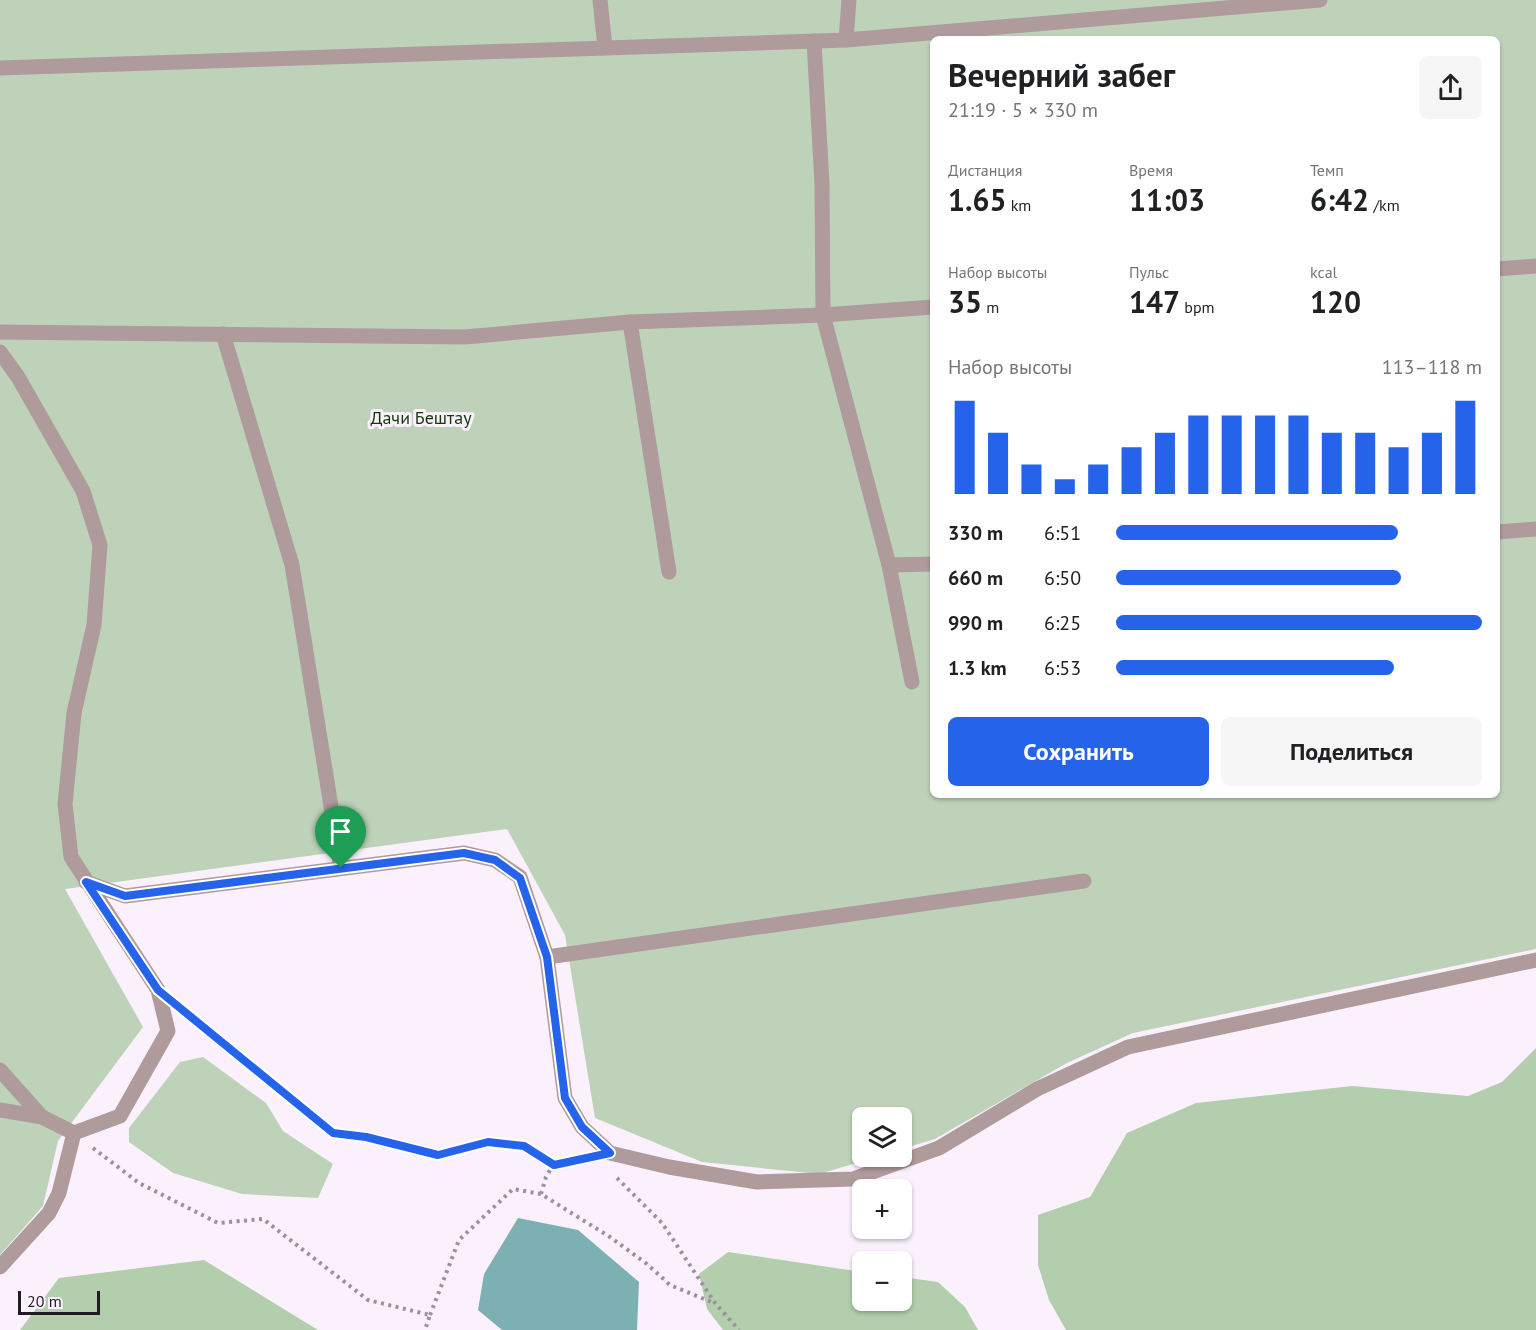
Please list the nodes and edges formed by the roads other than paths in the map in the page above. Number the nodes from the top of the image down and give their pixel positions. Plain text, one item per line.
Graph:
1 (600, 0) edge
2 (849, 0) edge
3 (1320, 0) edge
4 (1136, 7) edge
5 (846, 40) junction
6 (814, 41) junction
7 (605, 47) junction
8 (0, 68) edge
9 (1536, 266) edge
10 (1500, 269) edge
11 (930, 307) edge
12 (822, 315) junction
13 (630, 322) junction
14 (0, 332) edge
15 (223, 334) junction
16 (0, 352) edge
17 (1536, 529) edge
18 (1500, 532) edge
19 (930, 564) edge
20 (889, 565) junction
21 (669, 572) dead end
22 (912, 682) dead end
23 (341, 868) junction
24 (1084, 881) dead end
25 (86, 882) junction
26 (547, 957) junction
27 (1536, 960) edge
28 (0, 1070) edge
29 (0, 1110) edge
30 (42, 1117) junction
31 (74, 1133) junction
32 (0, 1267) edge

1 - 7 lane
2 - 5 lane
3 - 4 lane
4 - 5 lane
5 - 6 lane
6 - 7 lane
6 - 12 lane
7 - 8 lane
9 - 10 lane
11 - 12 lane
12 - 13 lane
12 - 20 lane
13 - 15 lane
13 - 21 lane
14 - 15 lane
15 - 23 lane
16 - 25 lane
17 - 18 lane
19 - 20 lane
20 - 22 lane
23 - 25 lane
23 - 26 lane
24 - 26 lane
25 - 31 lane
26 - 27 lane
28 - 30 lane
29 - 30 lane
30 - 31 lane
31 - 32 lane

